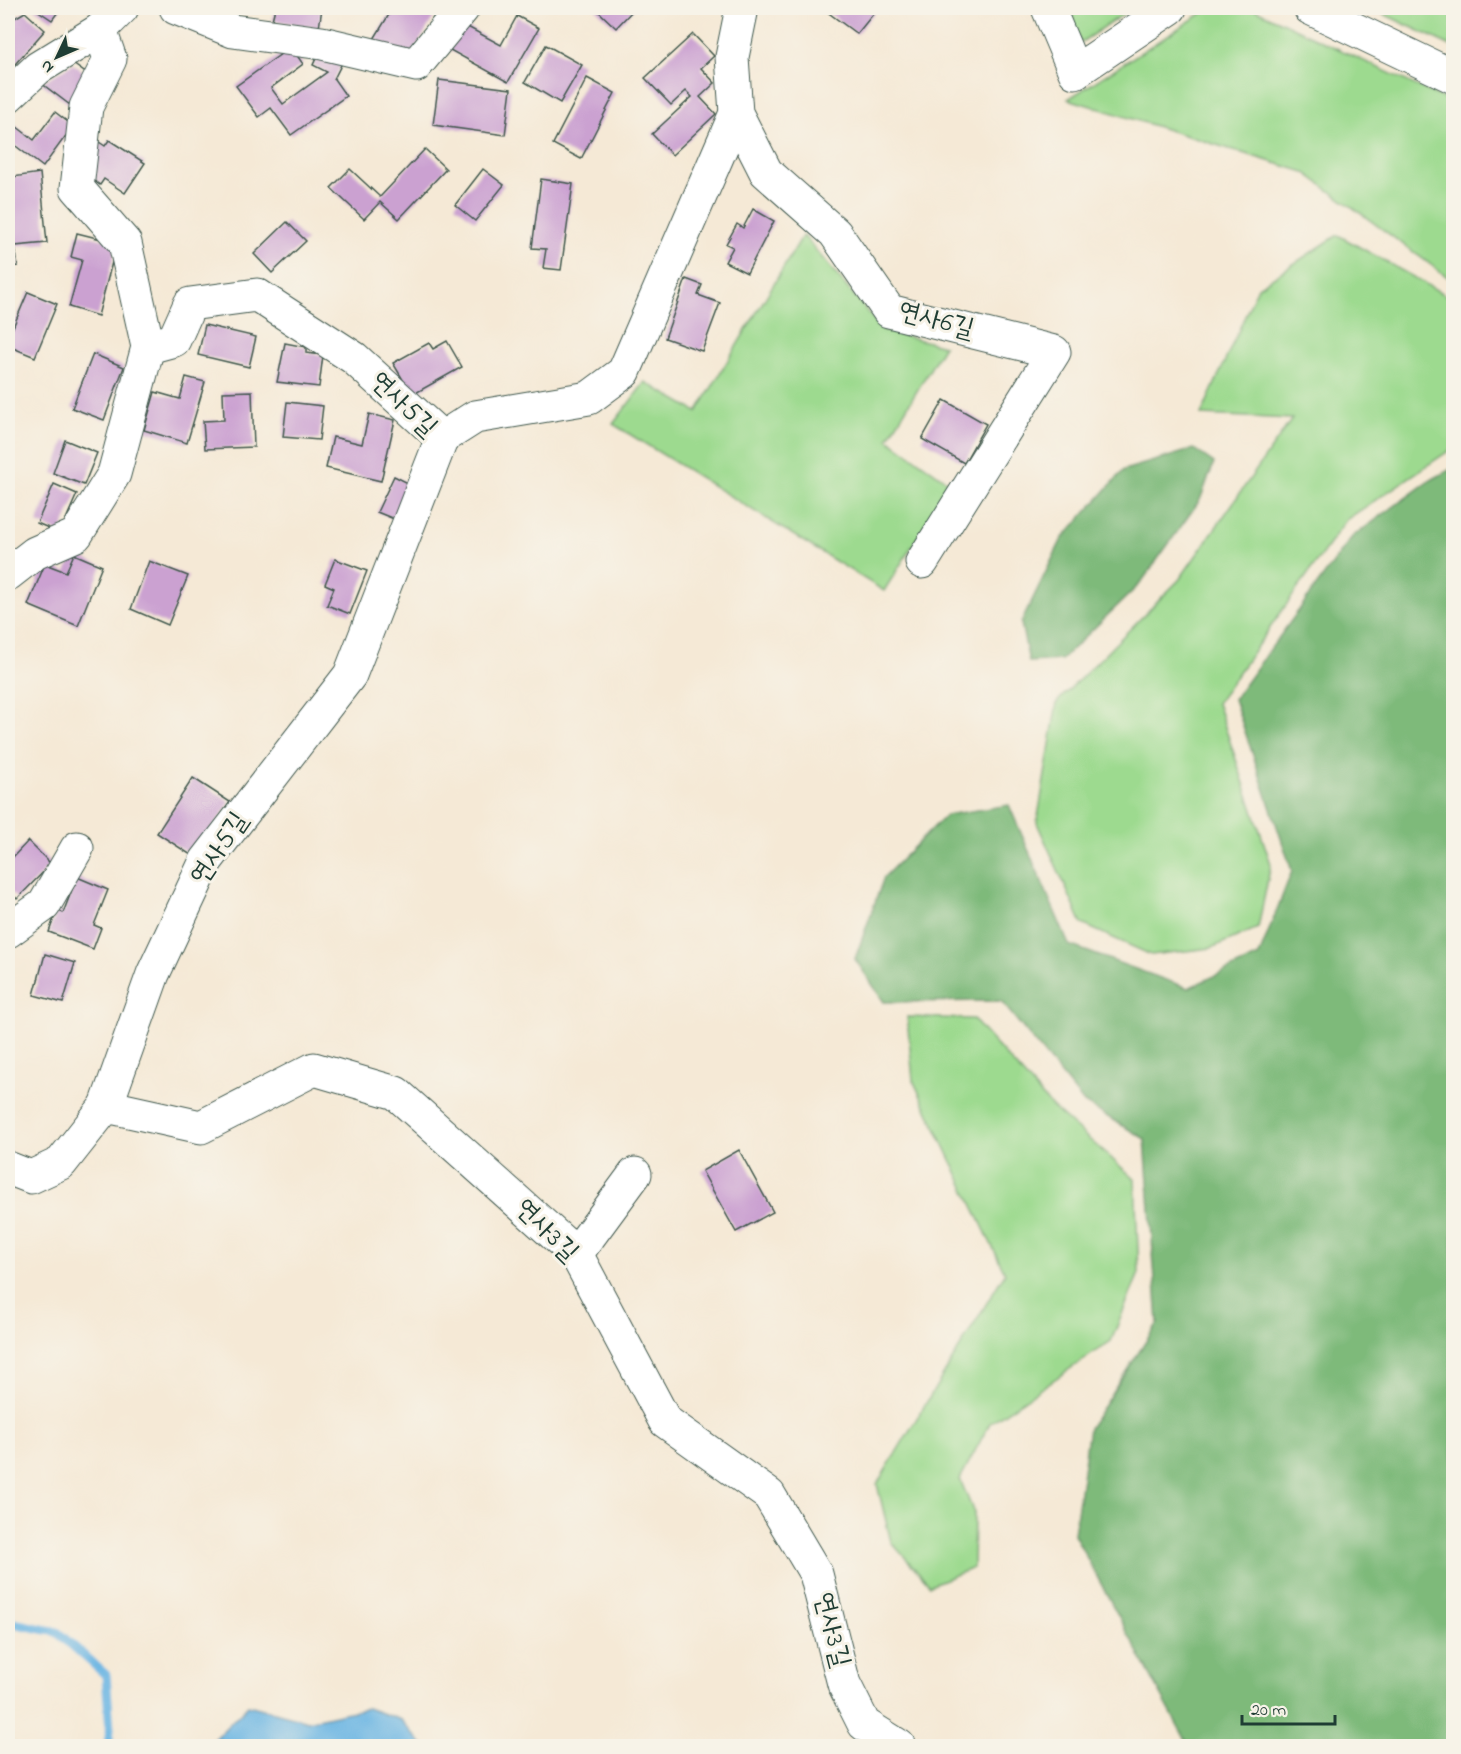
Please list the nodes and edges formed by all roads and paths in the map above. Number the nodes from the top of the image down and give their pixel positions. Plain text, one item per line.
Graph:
1 (122, 8) edge
2 (176, 8) edge
3 (463, 8) edge
4 (742, 8) edge
5 (1048, 8) edge
6 (1170, 8) edge
7 (1310, 8) edge
8 (100, 30) junction
9 (1454, 77) edge
10 (8, 96) edge
11 (736, 113) junction
12 (148, 347) junction
13 (442, 438) junction
14 (922, 562) dead end
15 (8, 574) edge
16 (77, 848) dead end
17 (8, 931) edge
18 (106, 1106) junction
19 (8, 1168) edge
20 (635, 1174) dead end
21 (576, 1254) junction
22 (898, 1746) edge

1 - 8 street
2 - 3 street
4 - 11 street, 연사6길
5 - 6 street
7 - 9 street
8 - 10 street
8 - 12 street
11 - 13 street
11 - 14 street, 연사6길
12 - 13 street, 연사5길
12 - 15 street
13 - 18 street, 연사5길
16 - 17 street
18 - 19 street
18 - 21 street, 연사3길
20 - 21 street
21 - 22 street, 연사3길

